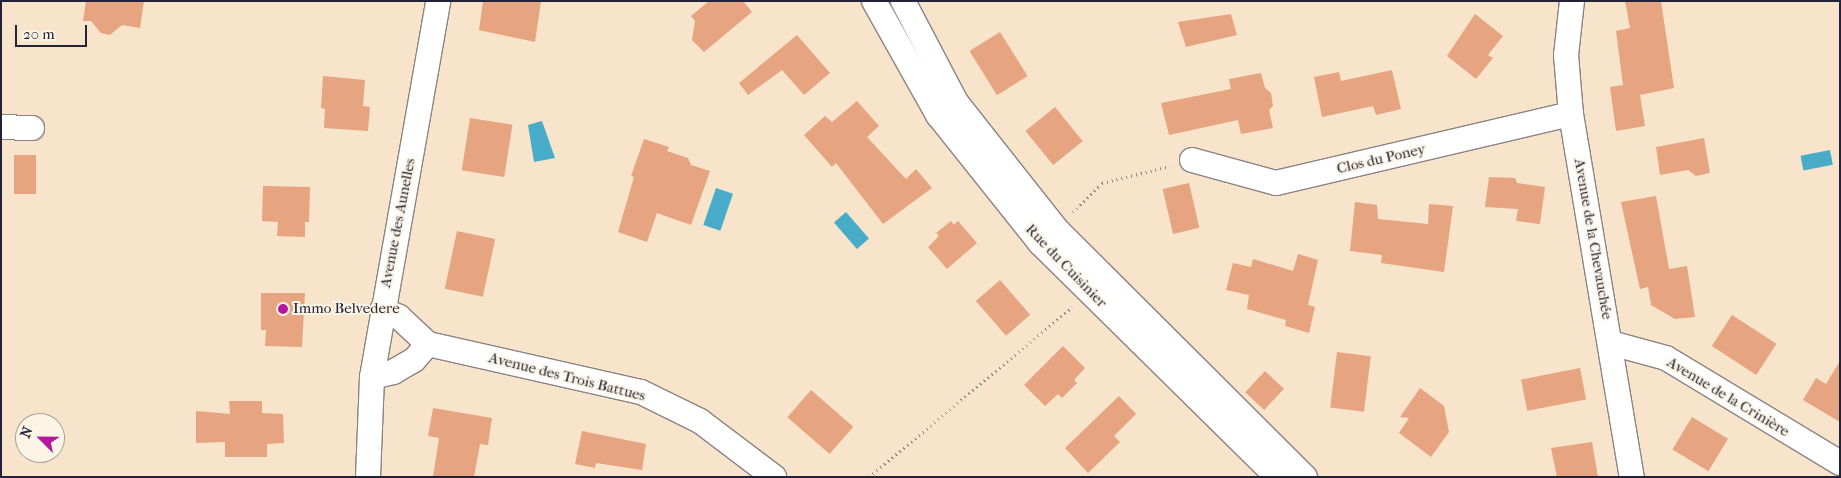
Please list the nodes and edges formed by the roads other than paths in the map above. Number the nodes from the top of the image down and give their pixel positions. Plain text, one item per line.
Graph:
1 (438, 1) edge
2 (874, 1) edge
3 (903, 1) edge
4 (1572, 1) edge
5 (1571, 114) junction
6 (1, 128) edge
7 (32, 128) dead end
8 (1192, 160) road end
9 (382, 310) junction
10 (1611, 343) junction
11 (428, 344) junction
12 (372, 377) junction
13 (1840, 463) edge
14 (368, 477) edge
15 (774, 477) edge
16 (1277, 477) edge
17 (1305, 477) edge
18 (1632, 477) edge

1 - 9 street, Avenue des Aunelles
2 - 16 street, Rue du Cuisinier
3 - 17 street, Rue du Cuisinier
4 - 5 street, Avenue de la Chevauchée
5 - 8 street, Clos du Poney
5 - 10 street, Avenue de la Chevauchée
6 - 7 street
9 - 11 street
9 - 12 street, Avenue des Aunelles
10 - 13 street, Avenue de la Crinière
10 - 18 street, Avenue de la Chevauchée
11 - 12 street
11 - 15 street, Avenue des Trois Battues
12 - 14 street, Avenue des Aunelles

